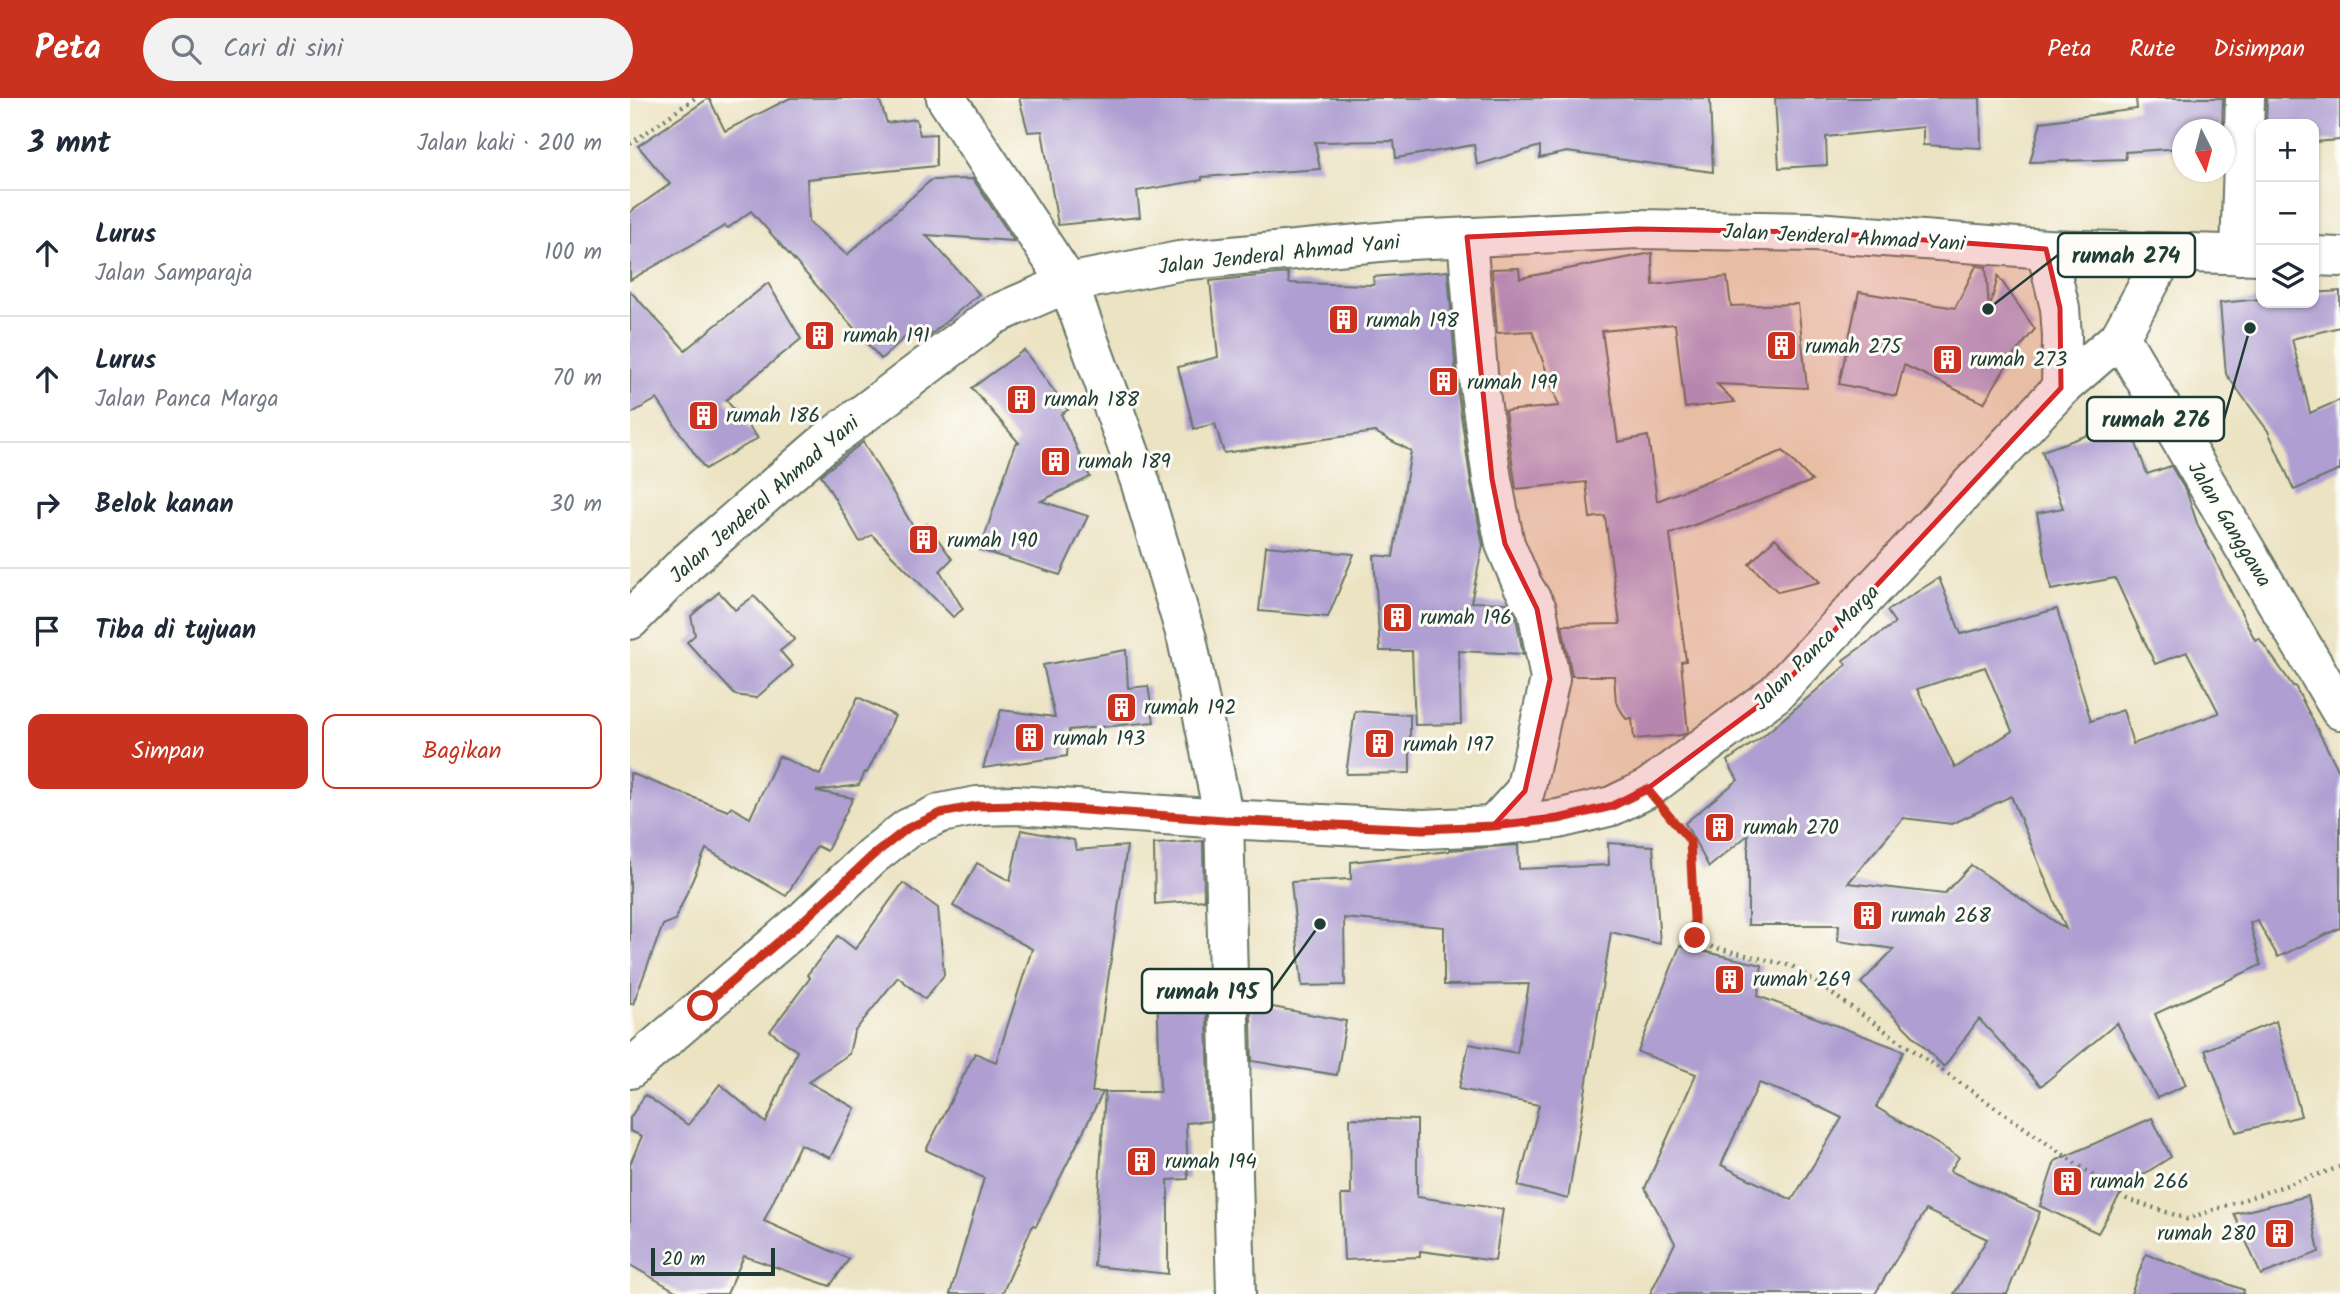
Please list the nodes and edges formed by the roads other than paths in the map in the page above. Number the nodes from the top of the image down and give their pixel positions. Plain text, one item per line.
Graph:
1 (946, 98) edge
2 (2245, 98) edge
3 (1467, 237) junction
4 (2046, 249) junction
5 (2166, 253) junction
6 (2250, 255) edge
7 (2319, 256) edge
8 (2340, 257) edge
9 (1068, 283) junction
10 (2120, 337) junction
11 (2061, 388) junction
12 (630, 620) edge
13 (2340, 710) edge
14 (1224, 820) junction
15 (1493, 826) junction
16 (630, 1069) edge
17 (1236, 1294) edge

1 - 9 main road
2 - 6 main road
3 - 4 main road, Jalan Jenderal Ahmad Yani
3 - 9 main road, Jalan Jenderal Ahmad Yani
3 - 15 main road
4 - 5 main road, Jalan Jenderal Ahmad Yani
4 - 11 main road
5 - 6 main road, Jalan Jenderal Ahmad Yani
5 - 10 main road
7 - 8 main road
9 - 12 main road, Jalan Jenderal Ahmad Yani
9 - 14 main road
10 - 11 main road, Jalan Panca Marga
10 - 13 main road, Jalan Ganggawa
11 - 15 main road, Jalan Panca Marga
14 - 15 main road, Jalan Panca Marga
14 - 16 main road, Jalan Panca Marga
14 - 17 main road

